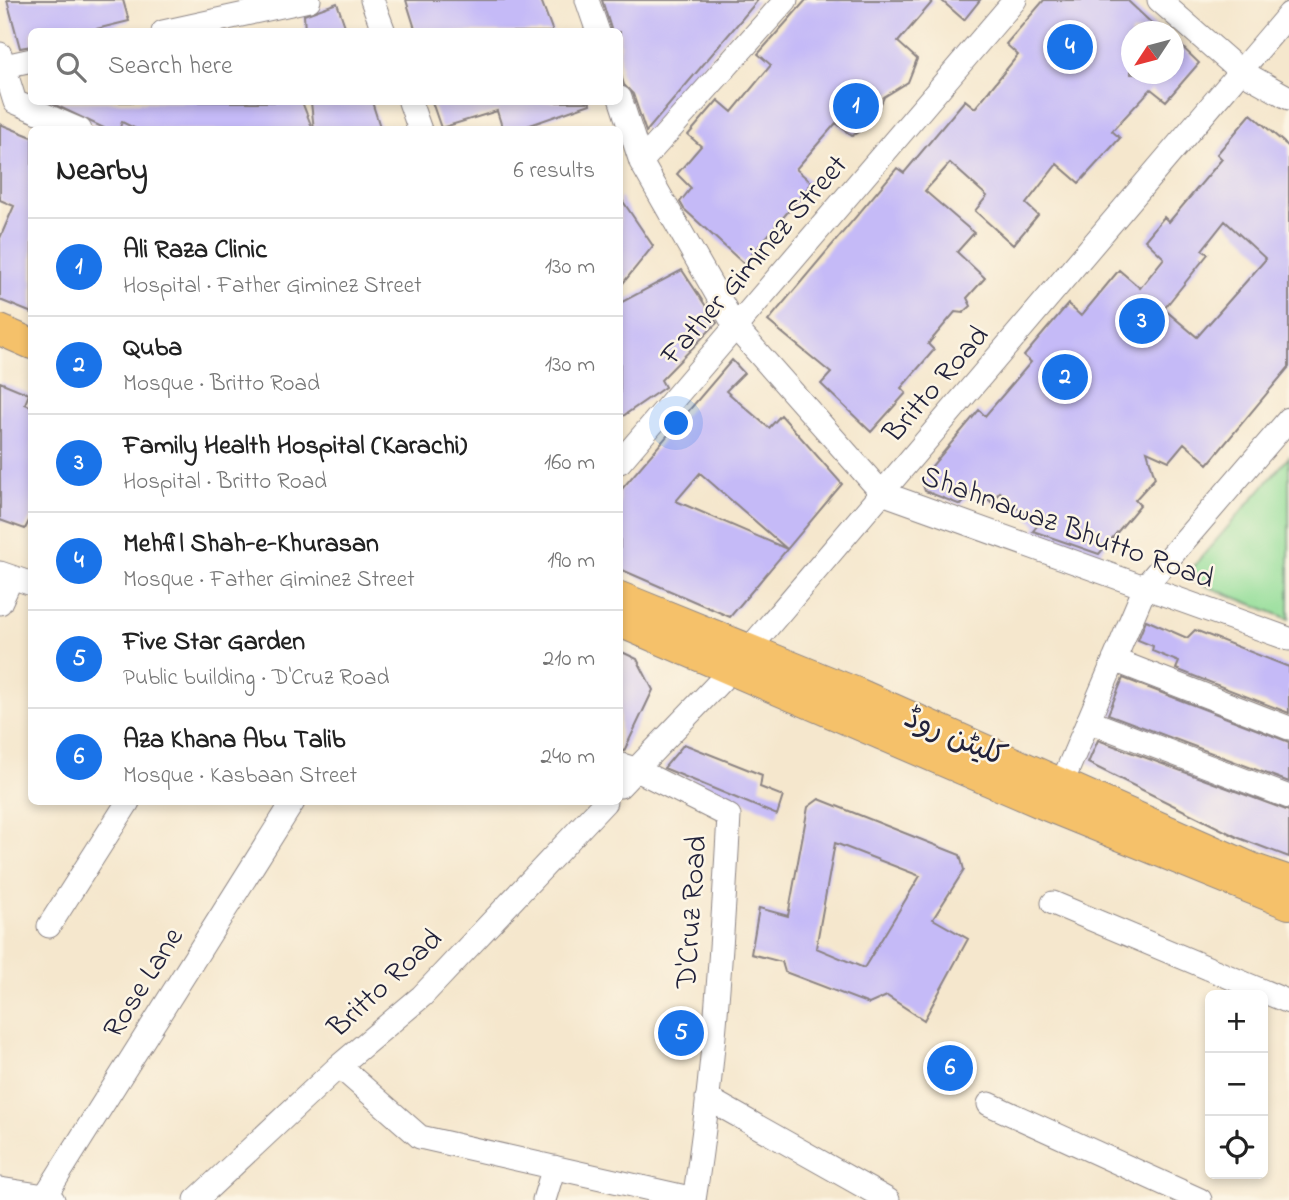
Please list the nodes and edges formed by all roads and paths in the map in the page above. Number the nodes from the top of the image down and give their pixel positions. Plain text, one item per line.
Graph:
1 (309, 0) edge
2 (372, 0) edge
3 (587, 0) edge
4 (786, 0) edge
5 (1015, 0) edge
6 (1159, 0) edge
7 (1289, 14) edge
8 (181, 28) edge
9 (382, 28) edge
10 (597, 28) edge
11 (28, 60) edge
12 (1, 62) edge
13 (1239, 70) junction
14 (1289, 98) edge
15 (411, 105) edge
16 (622, 105) edge
17 (71, 126) edge
18 (419, 126) edge
19 (640, 162) junction
20 (736, 328) junction
21 (0, 330) edge
22 (28, 342) edge
23 (0, 352) edge
24 (28, 364) edge
25 (1289, 419) edge
26 (623, 459) edge
27 (882, 493) junction
28 (14, 578) edge
29 (1146, 585) junction
30 (623, 599) edge
31 (0, 603) edge
32 (623, 623) edge
33 (1289, 639) edge
34 (741, 659) junction
35 (1114, 660) junction
36 (1088, 721) junction
37 (1289, 728) edge
38 (627, 766) edge
39 (1062, 783) junction
40 (1289, 797) edge
41 (126, 805) edge
42 (291, 805) edge
43 (602, 805) edge
44 (1289, 880) edge
45 (1053, 903) dead end
46 (1289, 904) edge
47 (49, 926) dead end
48 (1289, 1002) edge
49 (340, 1066) junction
50 (707, 1098) junction
51 (989, 1104) dead end
52 (554, 1167) junction
53 (0, 1189) edge
54 (49, 1198) edge
55 (694, 1199) edge
56 (196, 1200) edge
57 (544, 1200) edge
58 (888, 1200) edge
59 (1200, 1200) edge

1 - 8 street
2 - 9 street
3 - 10 street
4 - 19 street
5 - 20 street, Father Giminez Street
6 - 13 street
7 - 13 street, Britto Road
11 - 12 street
12 - 17 street
13 - 14 street
13 - 27 street, Britto Road
15 - 18 street
16 - 19 street, Shahnawaz Bhutto Road
19 - 20 street, Shahnawaz Bhutto Road
20 - 26 street, Father Giminez Street
20 - 27 street, Shahnawaz Bhutto Road
21 - 22 main road
23 - 24 main road
25 - 29 street
27 - 29 street, Shahnawaz Bhutto Road
27 - 34 street, Britto Road
28 - 31 street
29 - 33 street, Shahnawaz Bhutto Road
29 - 35 street
30 - 34 main road, کلیٹن روڈ
32 - 34 main road, کلیٹن روڈ
34 - 38 street, Britto Road
34 - 39 main road, کلیٹن روڈ
34 - 46 main road, کلیٹن روڈ
35 - 36 street
35 - 37 street
36 - 39 street
36 - 40 street
38 - 50 street, D'Cruz Road
39 - 44 main road, کلیٹن روڈ
41 - 47 street
42 - 54 street, Rose Lane
43 - 49 street, Britto Road
45 - 48 street
49 - 52 street
49 - 56 street, Britto Road
50 - 55 street, D'Cruz Road
50 - 58 street
51 - 59 street
52 - 55 street
52 - 57 street
53 - 54 street

